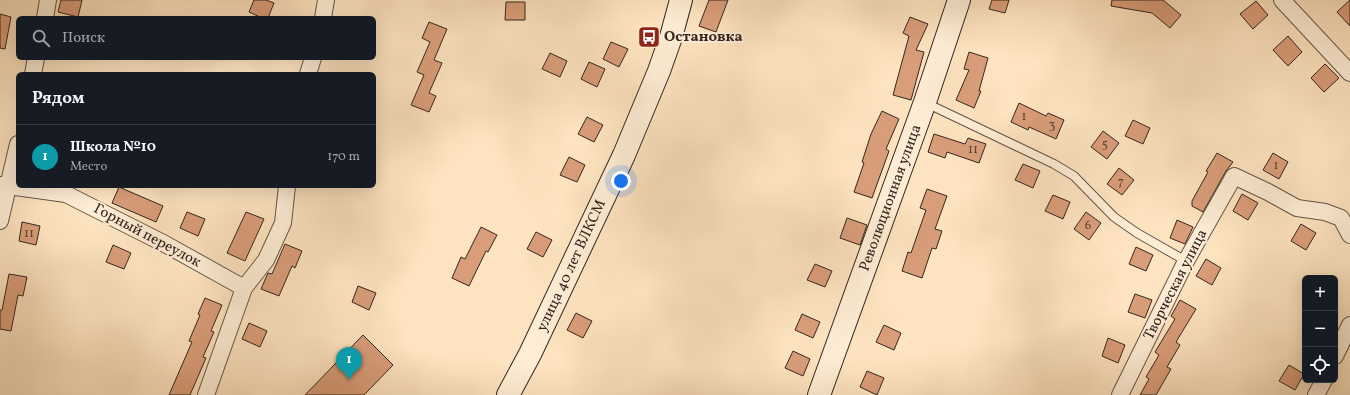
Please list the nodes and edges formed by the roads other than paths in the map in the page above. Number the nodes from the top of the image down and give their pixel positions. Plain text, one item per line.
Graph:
1 (48, 0) edge
2 (326, 0) edge
3 (681, 0) edge
4 (960, 0) edge
5 (1282, 0) edge
6 (45, 16) edge
7 (323, 16) edge
8 (36, 60) edge
9 (312, 60) edge
10 (33, 72) edge
11 (309, 72) edge
12 (1350, 72) edge
13 (925, 102) junction
14 (16, 150) edge
15 (4, 186) edge
16 (16, 188) edge
17 (20, 188) edge
18 (288, 188) edge
19 (0, 221) edge
20 (1350, 235) edge
21 (1186, 262) junction
22 (244, 288) junction
23 (1350, 325) edge
24 (1338, 350) edge
25 (1322, 383) edge
26 (206, 395) edge
27 (508, 395) edge
28 (819, 395) edge
29 (1120, 395) edge
30 (1316, 395) edge

1 - 6 street
2 - 7 street
3 - 27 street, улица 40 лет ВЛКСМ
4 - 13 street, Революционная улица
5 - 12 street
8 - 10 street
9 - 11 street
13 - 21 lane
13 - 28 street, Революционная улица
14 - 15 street
15 - 16 street, Горный переулок
15 - 19 street
17 - 22 street, Горный переулок
18 - 22 street
20 - 21 street, Творческая улица
21 - 29 street, Творческая улица
22 - 26 street
23 - 24 street
25 - 30 street

